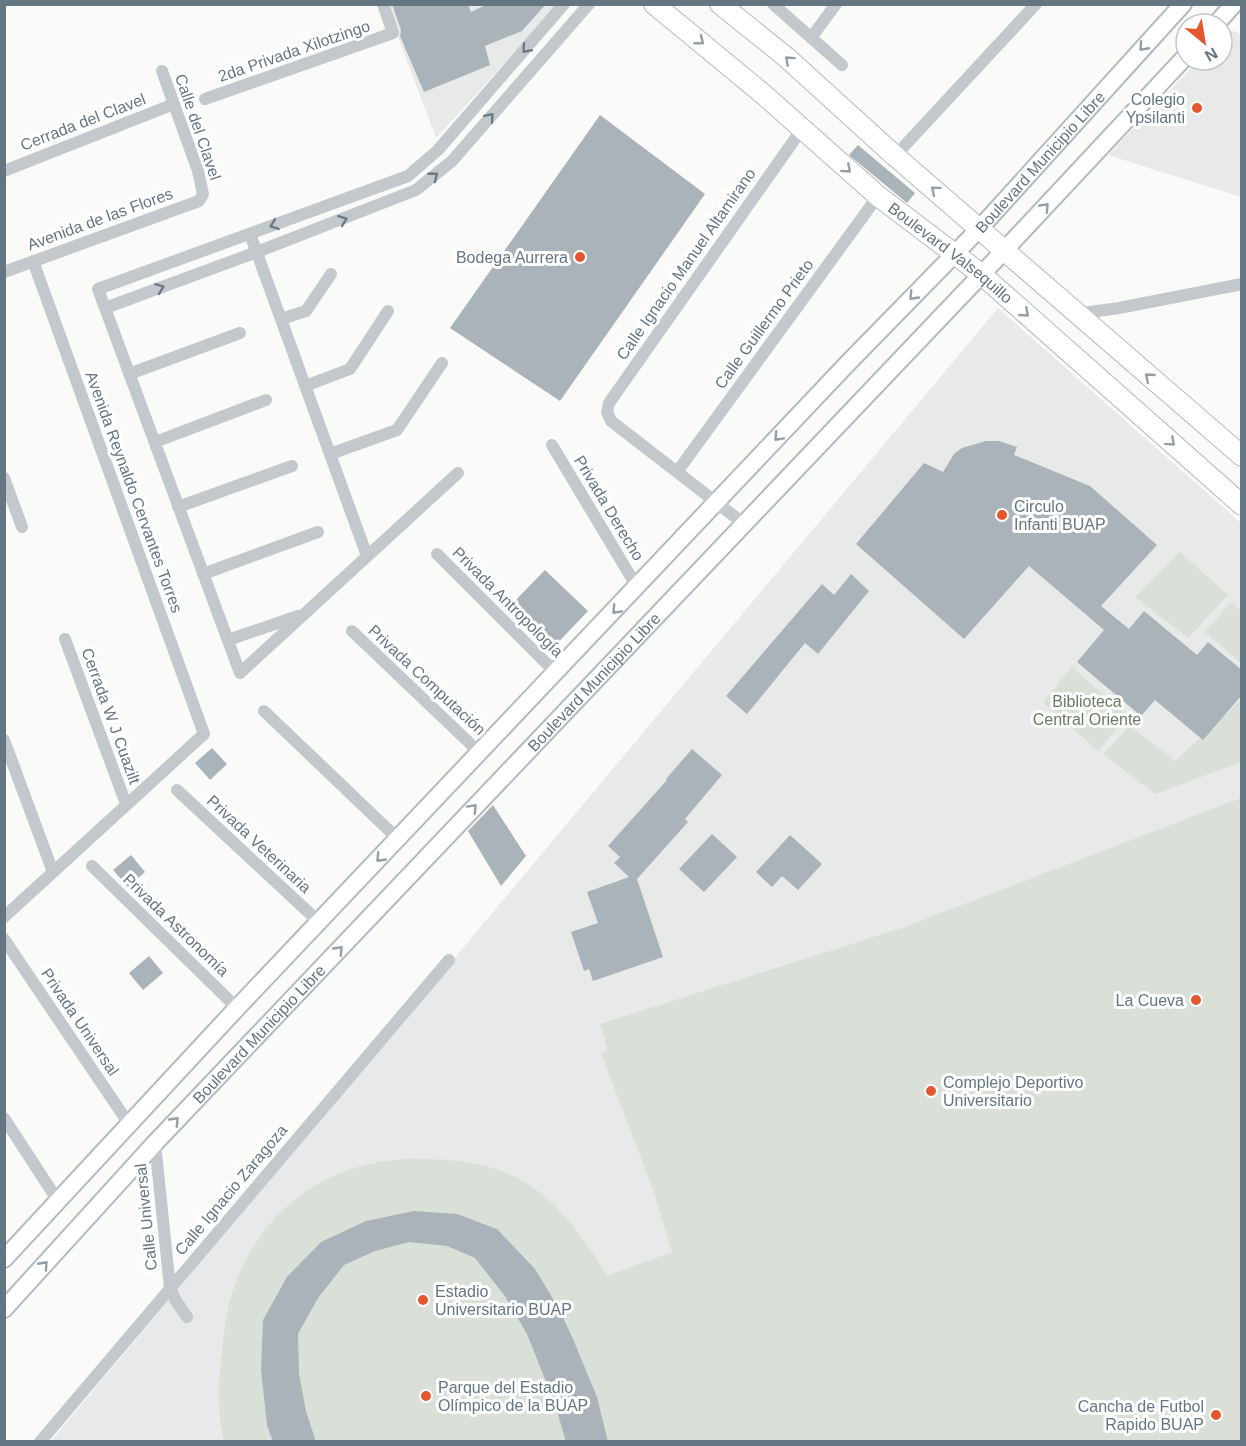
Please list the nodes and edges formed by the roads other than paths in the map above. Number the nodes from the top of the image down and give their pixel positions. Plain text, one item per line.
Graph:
1 (383, 4) edge
2 (589, 4) edge
3 (654, 4) edge
4 (720, 4) edge
5 (773, 4) edge
6 (836, 4) edge
7 (1036, 4) edge
8 (1183, 4) edge
9 (560, 9) edge
10 (569, 27) junction
11 (811, 38) junction
12 (842, 65) dead end
13 (1174, 69) edge
14 (507, 70) junction
15 (162, 71) dead end
16 (521, 82) junction
17 (205, 99) dead end
18 (174, 105) junction
19 (802, 129) junction
20 (895, 156) junction
21 (4, 171) edge
22 (408, 176) junction
23 (416, 190) junction
24 (203, 194) joint
25 (878, 196) junction
26 (980, 228) junction
27 (250, 234) junction
28 (1005, 250) junction
29 (257, 252) junction
30 (954, 255) junction
31 (33, 261) junction
32 (4, 272) edge
33 (331, 274) dead end
34 (981, 274) junction
35 (1242, 284) edge
36 (105, 308) junction
37 (388, 311) dead end
38 (1076, 314) junction
39 (281, 319) junction
40 (240, 333) dead end
41 (442, 363) dead end
42 (129, 374) junction
43 (305, 386) junction
44 (266, 400) dead end
45 (155, 442) junction
46 (552, 445) dead end
47 (330, 454) junction
48 (1242, 456) edge
49 (292, 466) dead end
50 (677, 472) junction
51 (458, 473) dead end
52 (4, 478) edge
53 (717, 502) junction
54 (1242, 505) edge
55 (178, 507) junction
56 (743, 523) junction
57 (22, 527) dead end
58 (318, 531) dead end
59 (437, 554) dead end
60 (367, 556) junction
61 (203, 574) junction
62 (637, 587) junction
63 (305, 613) junction
64 (352, 631) dead end
65 (65, 639) dead end
66 (228, 640) junction
67 (556, 673) junction
68 (264, 711) dead end
69 (4, 740) edge
70 (480, 753) junction
71 (177, 790) dead end
72 (126, 804) junction
73 (398, 839) junction
74 (92, 866) dead end
75 (53, 872) junction
76 (4, 917) edge
77 (319, 922) junction
78 (4, 939) edge
79 (449, 960) dead end
80 (237, 1008) junction
81 (4, 1118) edge
82 (129, 1124) junction
83 (154, 1143) junction
84 (58, 1201) junction
85 (4, 1259) edge
86 (170, 1288) junction
87 (4, 1309) edge
88 (187, 1317) dead end
89 (39, 1442) edge

1 - 17 street, 2da Privada Xilotzingo
2 - 10 street
3 -> 19 main road, Boulevard Valsequillo
20 -> 4 main road, Boulevard Valsequillo
5 - 11 street
6 - 11 street
7 - 20 street
8 -> 26 main road, Boulevard Municipio Libre
9 - 10 street
9 -> 14 street
10 - 16 street
11 - 12 street
28 -> 13 main road, Boulevard Municipio Libre
14 - 16 street
14 - 22 street
15 - 18 street, Calle del Clavel
23 -> 16 street
18 - 21 street, Cerrada del Clavel
18 - 24 street, Calle del Clavel
19 -> 25 main road, Boulevard Valsequillo
19 - 50 street, Calle Ignacio Manuel Altamirano
26 -> 20 main road, Boulevard Valsequillo
22 - 23 street
22 -> 27 street
29 -> 23 street
24 - 31 street, Avenida de las Flores
25 - 30 main road, Boulevard Valsequillo
25 - 50 street, Calle Guillermo Prieto
26 - 28 main road, Boulevard Valsequillo
26 - 30 main road, Boulevard Municipio Libre
27 - 29 street
27 - 36 street
28 - 34 main road, Boulevard Municipio Libre
28 - 38 main road, Boulevard Valsequillo
36 -> 29 street
29 - 39 street
30 - 34 main road, Boulevard Valsequillo
30 -> 53 main road, Boulevard Municipio Libre
31 - 32 street, Avenida de las Flores
31 - 72 street, Avenida Reynaldo Cervantes Torres
33 - 39 street
34 -> 54 main road, Boulevard Valsequillo
34 - 56 main road, Boulevard Municipio Libre
35 - 38 street
36 - 42 street
37 - 43 street
48 -> 38 main road, Boulevard Valsequillo
39 - 43 street
40 - 42 street
41 - 47 street
42 - 45 street
43 - 47 street
44 - 45 street
45 - 55 street
46 - 62 street, Privada Derecho
47 - 60 street
49 - 55 street
50 - 53 street
51 - 60 street
52 - 57 street
53 - 56 street
53 - 62 main road, Boulevard Municipio Libre
55 - 61 street
83 -> 56 main road, Boulevard Municipio Libre
58 - 61 street
59 - 67 street, Privada Antropología
60 - 63 street
61 - 66 street
62 -> 67 main road, Boulevard Municipio Libre
63 - 66 street
63 - 66 street
64 - 70 street, Privada Computación
65 - 72 street, Cerrada W J Cuazilt
67 - 70 main road, Boulevard Municipio Libre
68 - 73 street
69 - 75 street
70 - 73 main road, Boulevard Municipio Libre
71 - 77 street, Privada Veterinaria
72 - 75 street
73 -> 77 main road, Boulevard Municipio Libre
74 - 80 street, Privada Astronomía
75 - 76 street
77 - 80 main road, Boulevard Municipio Libre
78 - 82 street, Privada Universal
79 - 86 street, Calle Ignacio Zaragoza
80 - 82 main road, Boulevard Municipio Libre
81 - 84 street
82 - 84 main road, Boulevard Municipio Libre
83 - 86 street, Calle Universal
87 -> 83 main road, Boulevard Municipio Libre
84 - 85 main road, Boulevard Municipio Libre
86 - 88 street
86 - 89 street, Calle Ignacio Zaragoza

